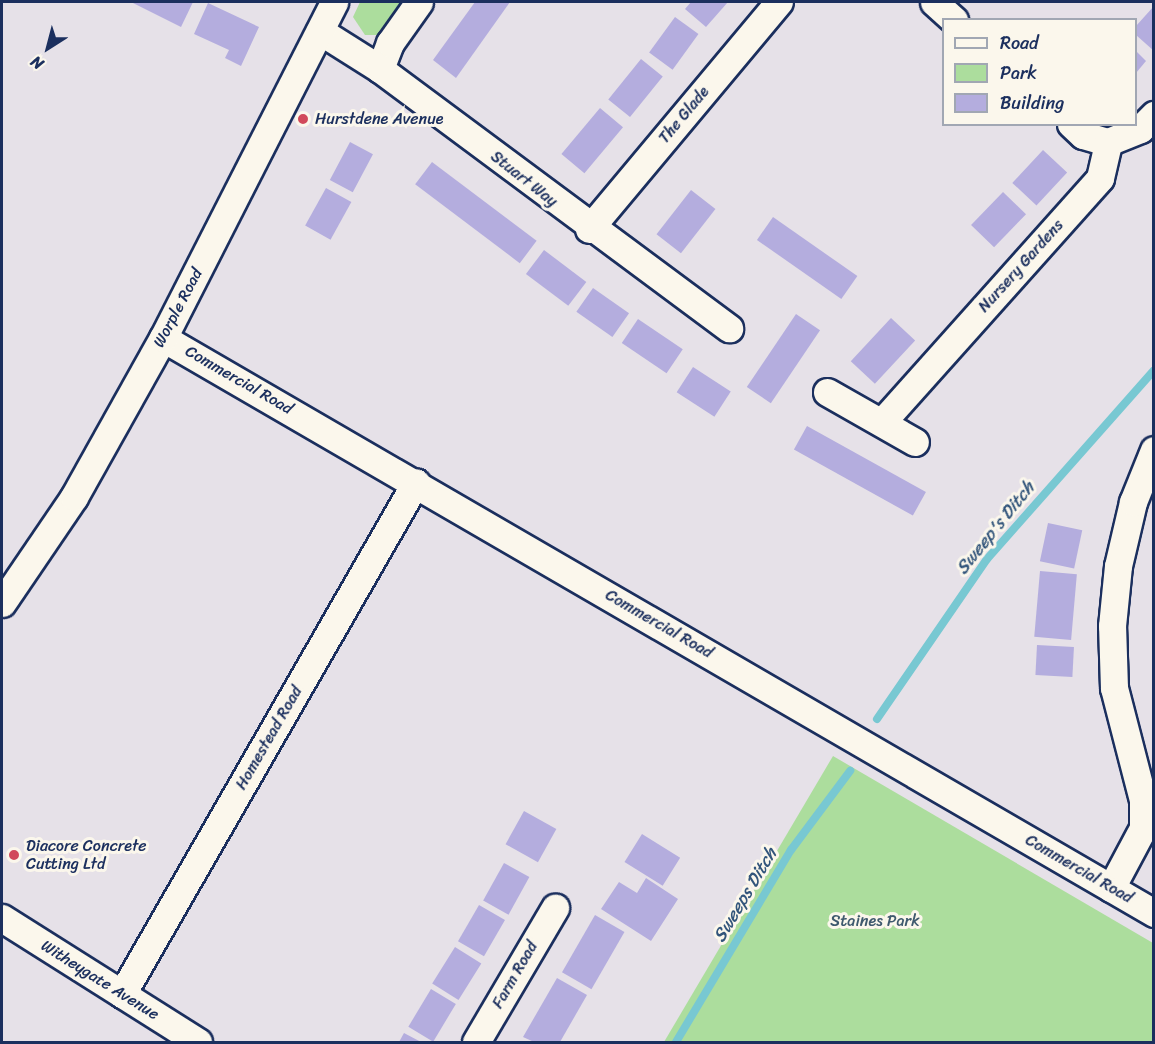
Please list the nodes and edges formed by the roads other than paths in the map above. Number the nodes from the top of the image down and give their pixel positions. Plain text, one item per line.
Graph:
1 (419, 2) edge
2 (779, 2) edge
3 (933, 2) edge
4 (324, 11) edge
5 (952, 18) edge
6 (380, 69) junction
7 (1154, 115) edge
8 (1073, 126) edge
9 (1108, 142) junction
10 (589, 230) junction
11 (729, 328) dead end
12 (163, 338) junction
13 (827, 392) dead end
14 (882, 422) junction
15 (915, 442) dead end
16 (1154, 450) edge
17 (416, 482) junction
18 (2, 600) edge
19 (1111, 888) junction
20 (555, 908) dead end
21 (1154, 913) edge
22 (2, 918) edge
23 (122, 994) junction
24 (198, 1042) edge
25 (476, 1042) edge

1 - 6 street
2 - 10 street, The Glade
3 - 5 street
4 - 6 street, Stuart Way
4 - 12 street, Worple Road
6 - 10 street, Stuart Way
7 - 9 street
8 - 9 street
9 - 14 street, Nursery Gardens
10 - 11 street, Stuart Way
12 - 17 street, Commercial Road
12 - 18 street, Worple Road
13 - 14 street
14 - 15 street
16 - 19 street
17 - 19 street, Commercial Road
17 - 23 street, Homestead Road
19 - 21 street, Commercial Road
20 - 25 street, Farm Road
22 - 23 street, Witheygate Avenue
23 - 24 street, Witheygate Avenue

